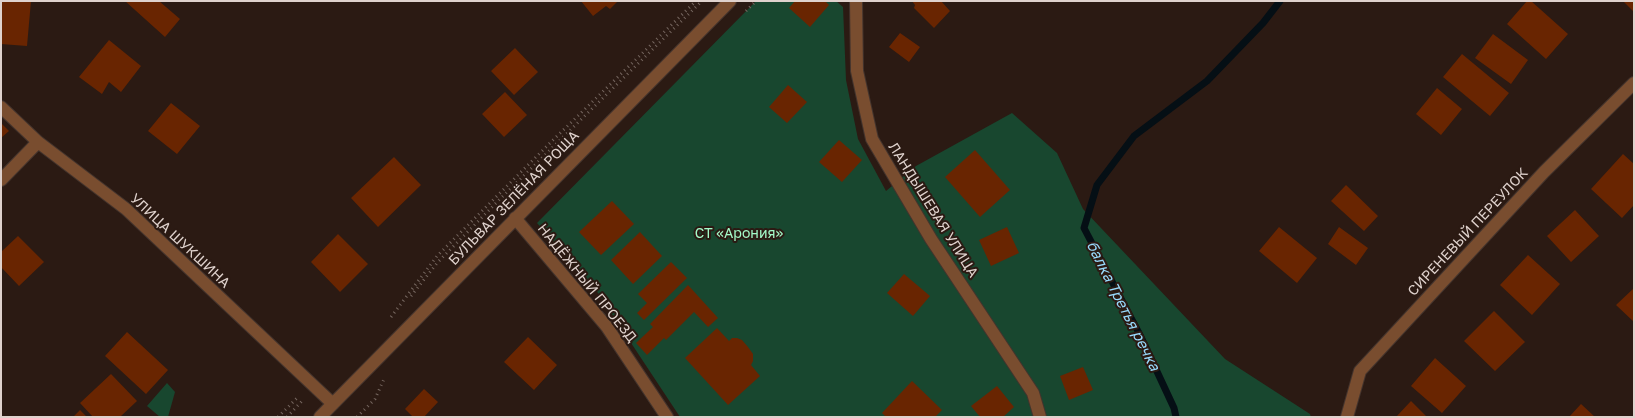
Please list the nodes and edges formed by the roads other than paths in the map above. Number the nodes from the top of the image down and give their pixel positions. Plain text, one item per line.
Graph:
1 (730, 1) edge
2 (856, 1) edge
3 (1634, 82) edge
4 (1, 107) edge
5 (38, 142) junction
6 (1, 180) edge
7 (515, 218) junction
8 (333, 404) junction
9 (320, 417) edge
10 (667, 417) edge
11 (1040, 417) edge
12 (1347, 417) edge

1 - 7 street, БУЛЬВАР ЗЕЛЁНАЯ РОЩА
2 - 11 street, ЛАНДЫШЕВАЯ УЛИЦА
3 - 12 street, СИРЕНЕВЫЙ ПЕРЕУЛОК
4 - 5 street, УЛИЦА ШУКШИНА
5 - 6 street
5 - 8 street, УЛИЦА ШУКШИНА
7 - 8 street, БУЛЬВАР ЗЕЛЁНАЯ РОЩА
7 - 10 street, НАДЁЖНЫЙ ПРОЕЗД
8 - 9 street, БУЛЬВАР ЗЕЛЁНАЯ РОЩА

